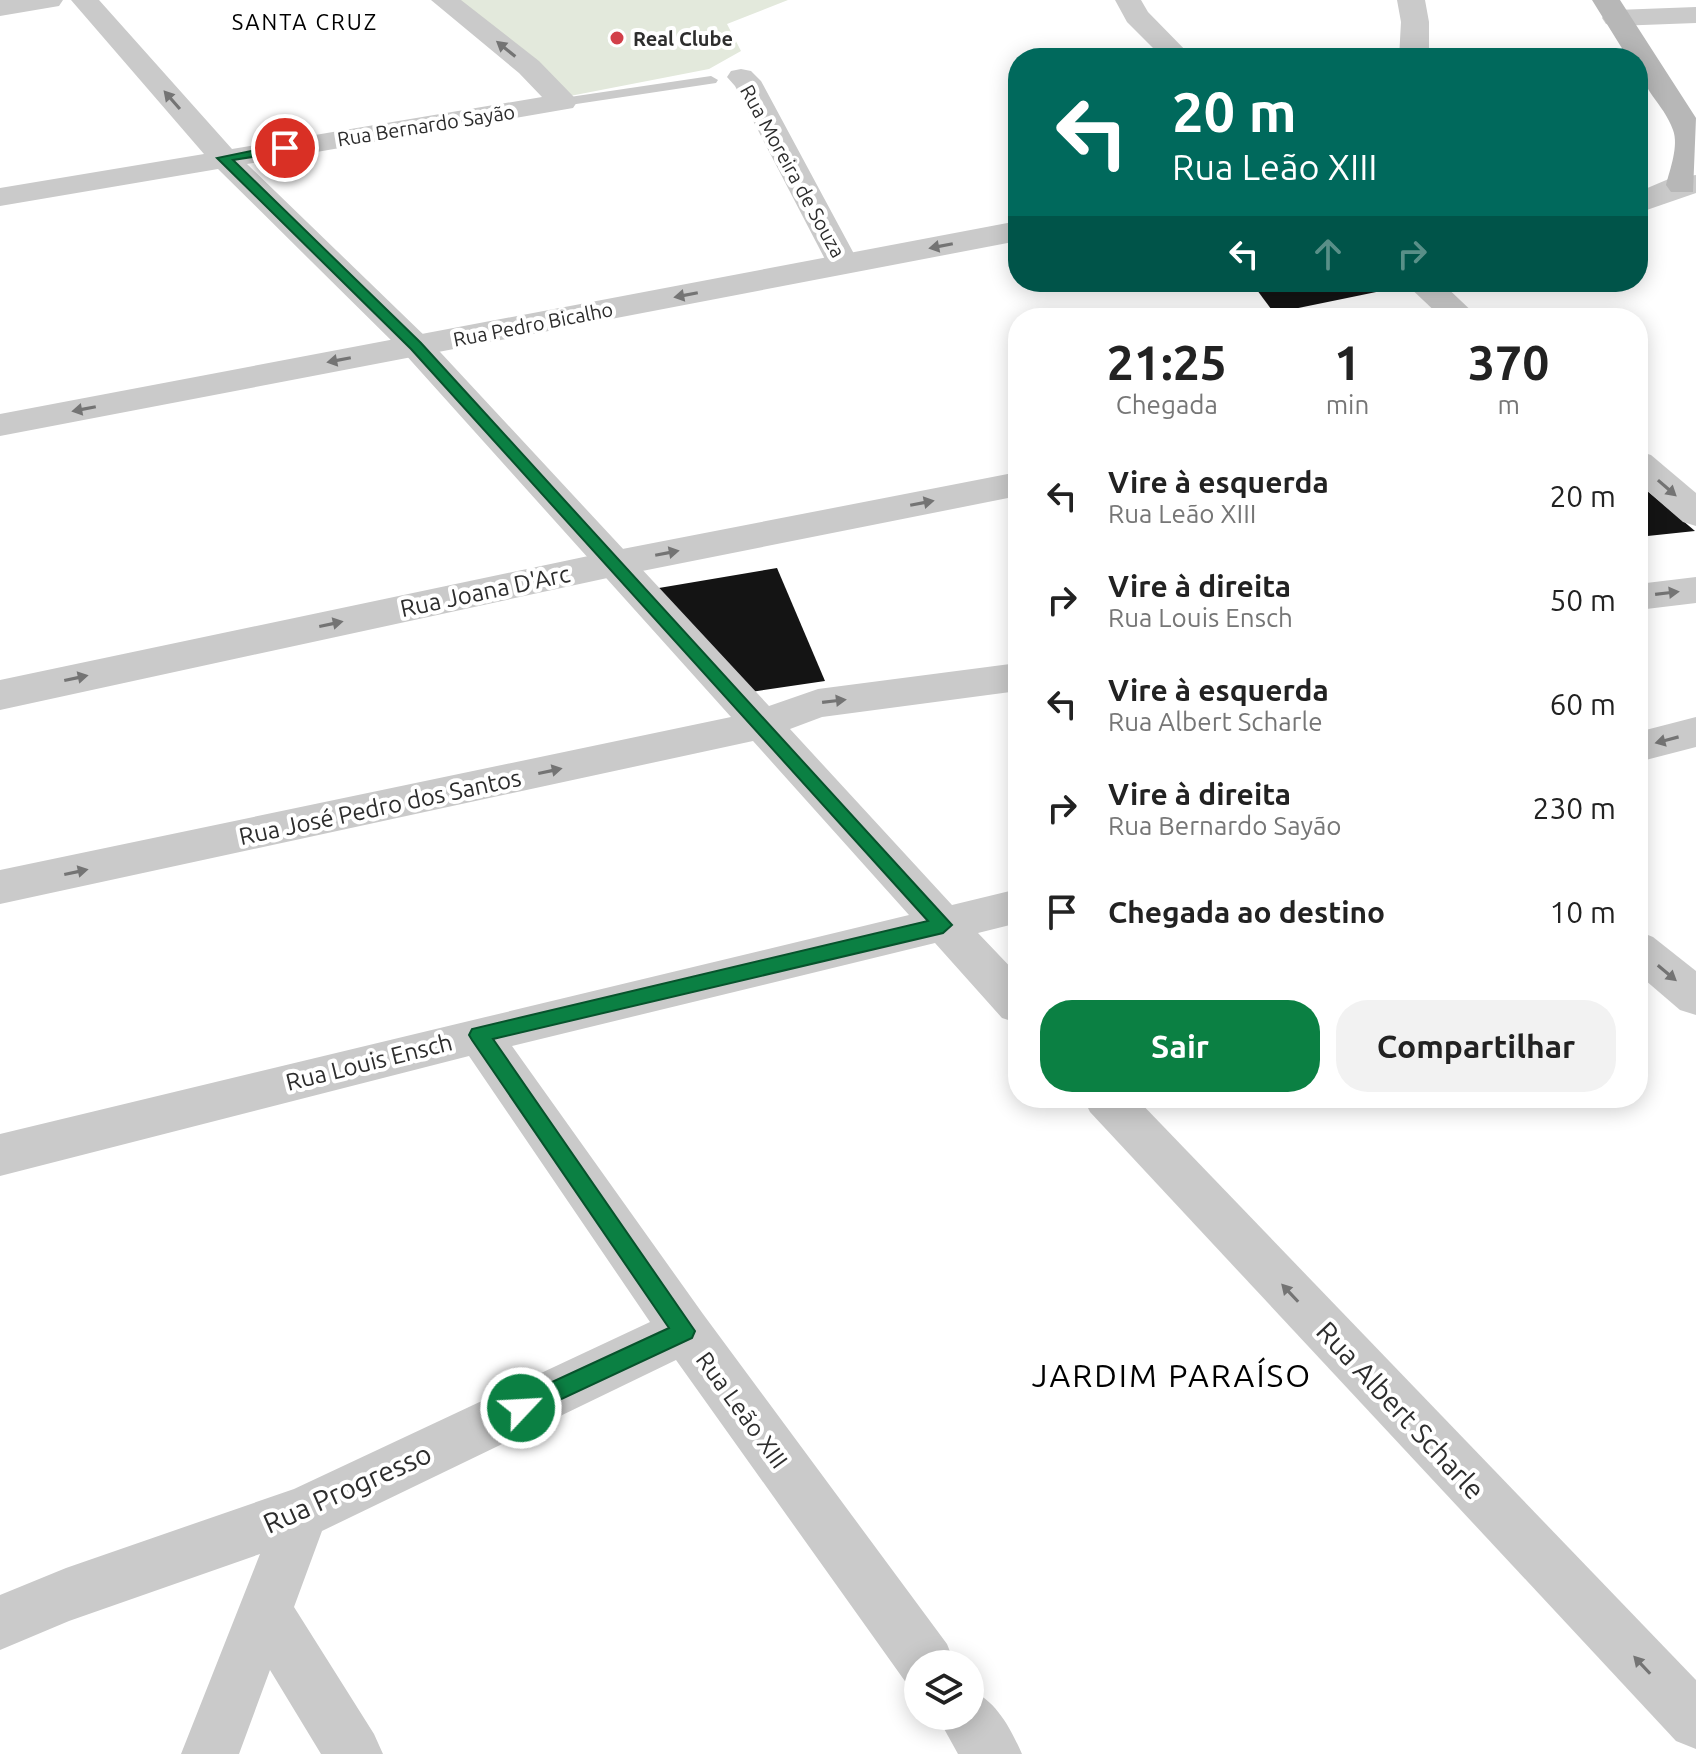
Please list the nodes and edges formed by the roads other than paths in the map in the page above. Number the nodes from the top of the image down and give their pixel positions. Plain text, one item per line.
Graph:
1 (50, 0) edge
2 (84, 0) edge
3 (444, 0) edge
4 (1128, 0) edge
5 (1411, 0) edge
6 (0, 8) edge
7 (1611, 9) edge
8 (1645, 9) edge
9 (1696, 15) edge
10 (1169, 48) edge
11 (1414, 48) edge
12 (1636, 48) edge
13 (1648, 67) edge
14 (741, 77) dead end
15 (711, 80) dead end
16 (1696, 90) edge
17 (563, 102) junction
18 (1692, 135) edge
19 (224, 158) junction
20 (1689, 184) edge
21 (0, 197) edge
22 (1648, 199) edge
23 (1008, 233) edge
24 (844, 265) junction
25 (1438, 292) edge
26 (1459, 305) edge
27 (416, 346) junction
28 (0, 425) edge
29 (1648, 472) edge
30 (1008, 486) edge
31 (1696, 513) edge
32 (612, 564) junction
33 (1696, 590) edge
34 (1648, 596) edge
35 (1008, 678) edge
36 (0, 695) edge
37 (760, 725) junction
38 (1696, 732) edge
39 (1648, 744) edge
40 (0, 887) edge
41 (1008, 909) edge
42 (943, 925) junction
43 (1648, 957) edge
44 (1008, 994) edge
45 (1696, 997) edge
46 (479, 1035) junction
47 (1115, 1108) edge
48 (0, 1155) edge
49 (685, 1331) junction
50 (302, 1513) junction
51 (265, 1611) junction
52 (0, 1623) edge
53 (917, 1650) edge
54 (1696, 1721) edge
55 (975, 1730) edge
56 (210, 1754) edge
57 (354, 1754) edge
58 (993, 1754) edge

1 - 6 street
19 -> 2 street
17 -> 3 street
4 - 10 street
5 - 11 street
7 - 8 street
7 - 12 main road
8 - 9 street
8 - 16 main road
13 - 18 main road
14 - 24 street, Rua Moreira de Souza
15 - 17 lane, Rua Bernardo Sayão
17 - 19 street, Rua Bernardo Sayão
18 - 20 main road
19 - 21 street, Rua Bernardo Sayão
19 - 27 street
20 - 22 street
23 -> 24 street, Rua Pedro Bicalho
24 -> 27 street, Rua Pedro Bicalho
25 - 26 street
27 -> 28 street, Rua Pedro Bicalho
27 - 32 street
29 -> 31 street
32 -> 30 street, Rua Joana D'Arc
36 -> 32 street, Rua Joana D'Arc
32 - 37 street
34 -> 33 street
37 -> 35 street, Rua José Pedro dos Santos
40 -> 37 street, Rua José Pedro dos Santos
37 - 42 street
38 -> 39 street
41 - 42 street, Rua Louis Ensch
42 - 44 street
42 - 46 street, Rua Louis Ensch
43 -> 45 street
46 - 48 street, Rua Louis Ensch
46 - 49 street, Rua Leão XIII
54 -> 47 street, Rua Albert Scharle
49 - 50 street, Rua Progresso
49 - 53 street, Rua Leão XIII
50 - 51 street
50 - 52 street, Rua Progresso
51 - 56 street
51 - 57 street
55 - 58 street

